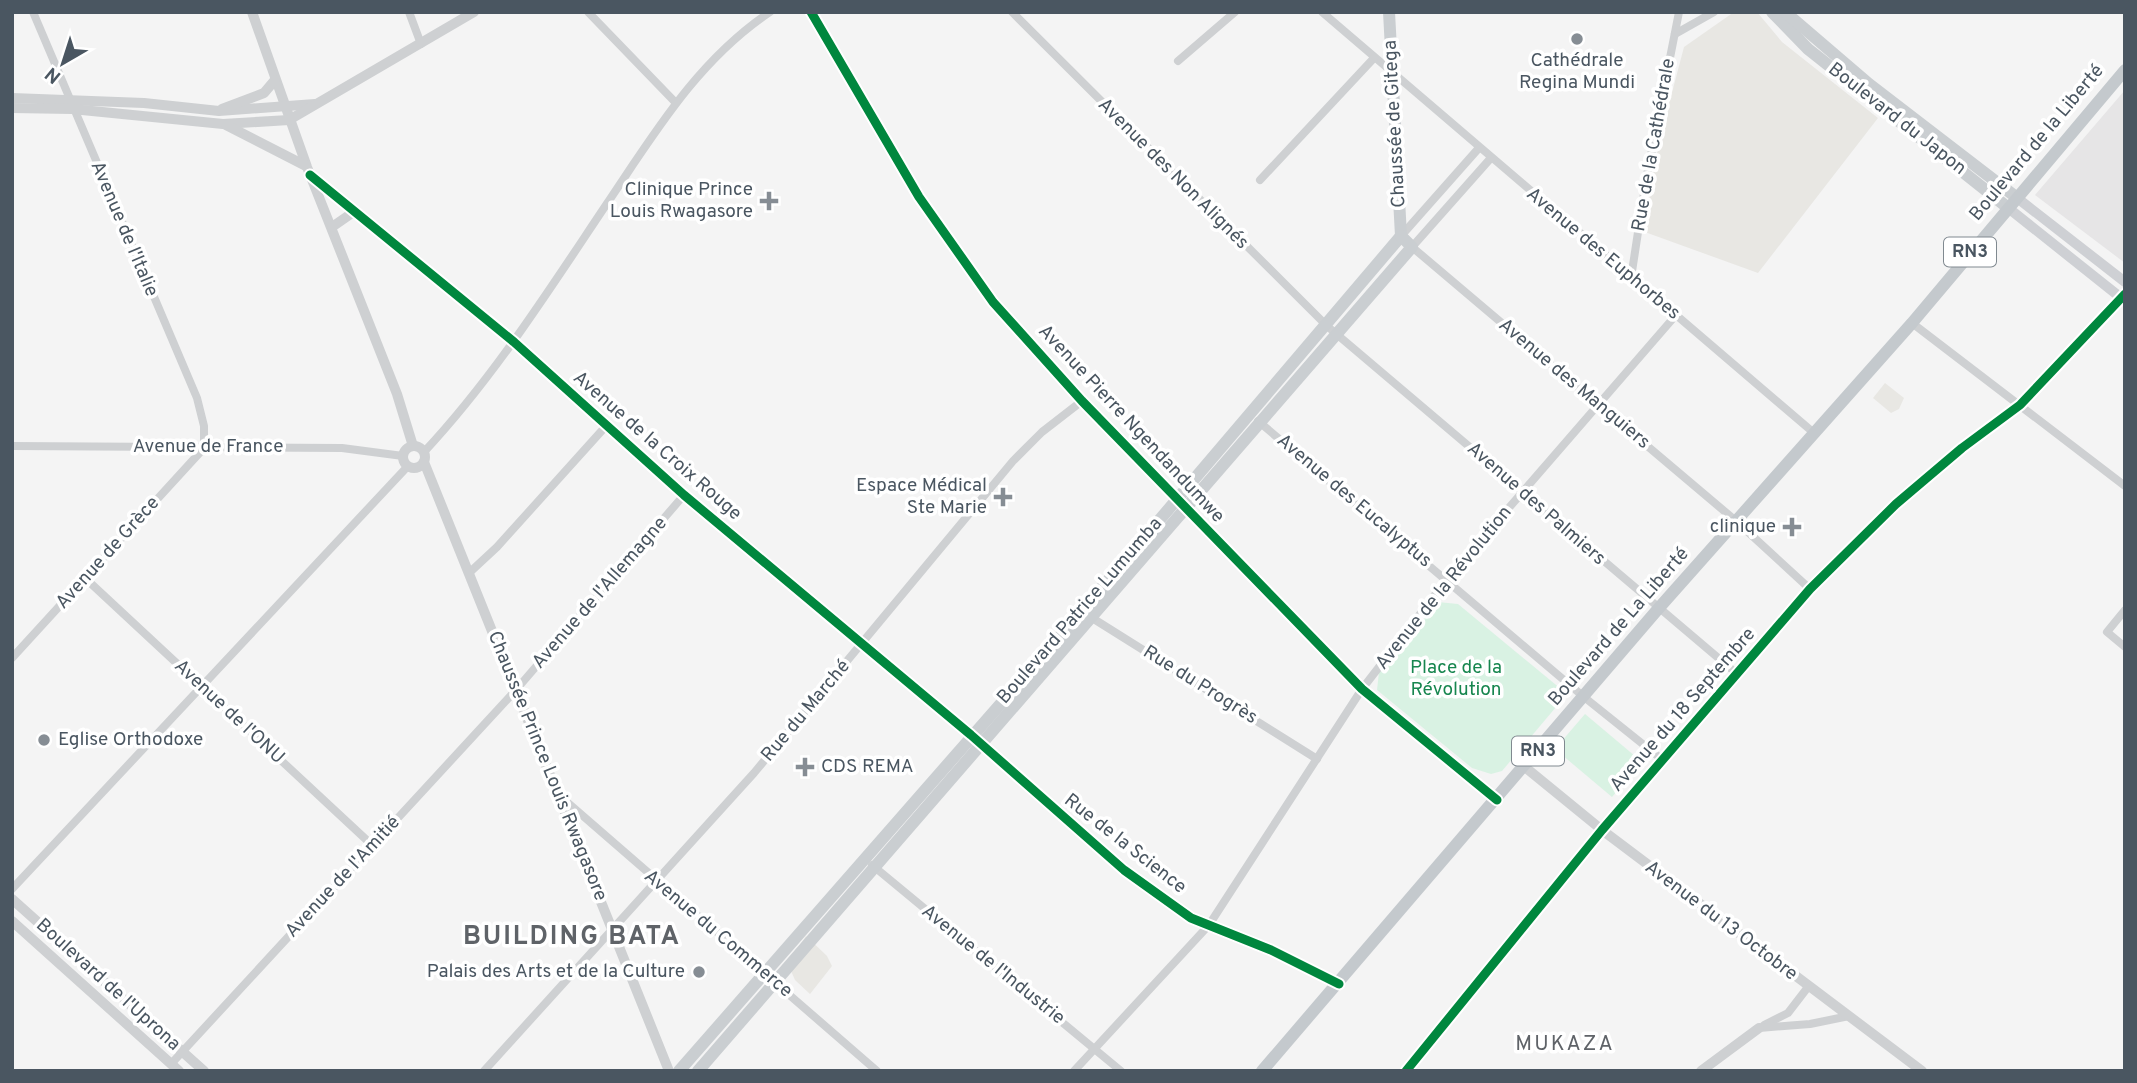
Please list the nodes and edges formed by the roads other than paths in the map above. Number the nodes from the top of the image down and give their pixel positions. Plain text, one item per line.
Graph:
1 (33, 12) edge
2 (252, 12) edge
3 (409, 12) edge
4 (474, 12) edge
5 (588, 12) edge
6 (770, 12) edge
7 (811, 12) edge
8 (1012, 12) edge
9 (1235, 12) edge
10 (1322, 12) edge
11 (1389, 12) edge
12 (1679, 12) edge
13 (1714, 12) edge
14 (1772, 12) edge
15 (1785, 12) edge
16 (1675, 34) junction
17 (421, 44) junction
18 (1374, 58) junction
19 (1828, 58) junction
20 (1178, 61) dead end
21 (2125, 70) edge
22 (1392, 74) junction
23 (275, 80) junction
24 (12, 98) edge
25 (67, 98) junction
26 (675, 102) junction
27 (319, 104) junction
28 (284, 105) junction
29 (12, 108) edge
30 (72, 109) junction
31 (219, 111) junction
32 (289, 120) junction
33 (223, 124) junction
34 (1478, 149) junction
35 (1490, 159) junction
36 (309, 171) junction
37 (1260, 180) dead end
38 (2012, 202) junction
39 (355, 211) junction
40 (332, 227) junction
41 (1401, 236) junction
42 (1412, 247) junction
43 (1631, 278) junction
44 (2125, 282) edge
45 (2124, 298) edge
46 (1676, 315) junction
47 (1912, 323) junction
48 (1332, 330) junction
49 (513, 342) junction
50 (1082, 401) junction
51 (1598, 404) junction
52 (2020, 405) junction
53 (1256, 419) junction
54 (606, 426) junction
55 (1814, 433) junction
56 (12, 446) edge
57 (413, 446) junction
58 (204, 448) junction
59 (424, 457) junction
60 (405, 461) junction
61 (2125, 486) edge
62 (1522, 492) junction
63 (684, 495) junction
64 (1177, 499) junction
65 (1187, 509) junction
66 (1736, 521) junction
67 (469, 573) junction
68 (85, 578) junction
69 (1448, 578) junction
70 (1810, 589) junction
71 (1658, 609) junction
72 (2125, 610) edge
73 (1087, 615) junction
74 (863, 644) junction
75 (2125, 647) edge
76 (12, 658) edge
77 (1736, 673) junction
78 (203, 687) junction
79 (1362, 689) junction
80 (515, 691) junction
81 (1584, 697) junction
82 (976, 739) junction
83 (1317, 760) junction
84 (1664, 761) junction
85 (1525, 766) junction
86 (560, 796) junction
87 (1497, 800) junction
88 (1602, 830) junction
89 (372, 845) junction
90 (869, 863) junction
91 (657, 883) junction
92 (12, 889) edge
93 (12, 899) edge
94 (12, 921) edge
95 (1209, 925) junction
96 (613, 930) junction
97 (770, 978) junction
98 (1339, 984) junction
99 (1808, 987) junction
100 (1849, 1016) junction
101 (1759, 1028) junction
102 (1094, 1048) junction
103 (182, 1051) junction
104 (175, 1067) edge
105 (204, 1071) edge
106 (484, 1071) edge
107 (669, 1071) edge
108 (679, 1071) edge
109 (698, 1071) edge
110 (877, 1071) edge
111 (1074, 1071) edge
112 (1121, 1071) edge
113 (1262, 1071) edge
114 (1406, 1071) edge
115 (1701, 1071) edge
116 (1922, 1071) edge

1 - 25 street, Avenue de l'Italie
2 - 23 street
3 - 17 street
4 - 17 street
5 - 26 street
6 - 26 street
7 - 50 street, Avenue Pierre Ngendandumwe
8 - 48 street, Avenue des Non Alignés
9 - 20 street
10 - 18 street, Avenue des Euphorbes
11 - 22 main road, Chaussée de Gitega
12 - 16 street, Rue de la Cathédrale
13 - 16 street
14 - 19 main road, Boulevard du Japon
15 - 19 main road, Boulevard du Japon
16 - 43 street, Rue de la Cathédrale
17 - 27 street
18 - 22 street, Avenue des Euphorbes
18 - 37 street
19 - 38 main road, Boulevard du Japon
21 - 38 highway, Boulevard de la Liberté / RN3
22 - 34 street, Avenue des Euphorbes
22 - 41 main road, Chaussée de Gitega
23 - 28 street
23 - 31 street
24 - 25 street
25 - 30 street, Avenue de l'Italie
25 - 31 street
26 - 49 street
27 - 28 street
27 - 32 street
28 - 31 street
28 - 32 street
29 - 30 street
30 - 33 street
30 - 58 street, Avenue de l'Italie
32 - 33 street
32 - 36 street
33 - 36 street
34 - 35 street, Avenue des Euphorbes
34 - 41 street, Boulevard Patrice Lumumba
35 - 42 street, Boulevard Patrice Lumumba
35 - 43 street, Avenue des Euphorbes
36 - 39 street, Avenue de la Croix Rouge
36 - 40 street
38 - 44 main road, Boulevard du Japon
38 - 45 main road, Boulevard du Japon
38 - 47 highway, Boulevard de la Liberté / RN3
39 - 40 street
39 - 49 street, Avenue de la Croix Rouge
40 - 57 street
41 - 42 main road
41 - 48 main road, Boulevard Patrice Lumumba
42 - 48 main road, Boulevard Patrice Lumumba
42 - 51 street, Avenue des Manguiers
43 - 46 street, Avenue des Euphorbes
45 - 52 street, Avenue du 18 Septembre
46 - 51 street, Avenue de la Révolution
46 - 55 street, Avenue des Euphorbes
47 - 52 street
47 - 55 highway, Boulevard de la Liberté / RN3
48 - 53 main road, Boulevard Patrice Lumumba
48 - 62 street, Avenue des Palmiers
49 - 54 street, Avenue de la Croix Rouge
49 - 59 street
50 - 64 street, Avenue Pierre Ngendandumwe
50 - 74 street, Rue du Marché
51 - 62 street, Avenue de la Révolution
51 - 66 street, Avenue des Manguiers
52 - 61 street
52 - 70 street, Avenue du 18 Septembre
53 - 64 main road, Boulevard Patrice Lumumba
53 - 65 main road, Boulevard Patrice Lumumba
53 - 69 street, Avenue des Eucalyptus
54 - 63 street, Avenue de la Croix Rouge
54 - 67 street
55 - 66 highway, Boulevard de La Liberté / RN3
56 - 58 street, Avenue de France
57 - 59 street
57 - 60 street
58 - 60 street, Avenue de France
58 - 68 street, Avenue de Grèce
59 - 60 street
59 - 67 street, Chaussée Prince Louis Rwagasore
60 - 78 street
62 - 69 street, Avenue de la Révolution
62 - 71 street, Avenue des Palmiers
63 - 74 street, Avenue de la Croix Rouge
63 - 80 street, Avenue de l'Allemagne
64 - 65 street, Avenue Pierre Ngendandumwe
64 - 73 main road, Boulevard Patrice Lumumba
65 - 73 main road, Boulevard Patrice Lumumba
65 - 79 street, Avenue Pierre Ngendandumwe
66 - 70 street, Avenue des Manguiers
66 - 71 highway, Boulevard de La Liberté / RN3
67 - 80 street, Chaussée Prince Louis Rwagasore
68 - 76 street, Avenue de Grèce
68 - 78 street, Avenue de l'ONU
69 - 79 street, Avenue de la Révolution
69 - 81 street, Avenue des Eucalyptus
70 - 77 street, Avenue du 18 Septembre
71 - 77 street, Avenue des Palmiers
71 - 81 highway, Boulevard de La Liberté / RN3
72 - 75 street
73 - 82 main road, Boulevard Patrice Lumumba
73 - 83 street, Rue du Progrès
74 - 82 street, Avenue de la Croix Rouge
74 - 91 street, Rue du Marché
77 - 84 street, Avenue du 18 Septembre
78 - 89 street, Avenue de l'ONU
78 - 92 street
79 - 83 street, Avenue de la Révolution
79 - 87 street, Avenue Pierre Ngendandumwe
80 - 86 street, Chaussée Prince Louis Rwagasore
80 - 89 street, Avenue de l'Amitié
81 - 84 street, Avenue des Eucalyptus
81 - 85 highway, Boulevard de La Liberté / RN3
82 - 90 main road, Boulevard Patrice Lumumba
82 - 95 street, Rue de la Science
83 - 95 street, Avenue de la Révolution
84 - 88 street, Avenue du 18 Septembre
85 - 87 highway, Boulevard de La Liberté / RN3
85 - 88 street, Avenue du 13 Octobre
86 - 91 street, Avenue du Commerce
86 - 96 street, Chaussée Prince Louis Rwagasore
87 - 98 highway, Boulevard de La Liberté / RN3
88 - 99 street, Avenue du 13 Octobre
88 - 114 street, Avenue du 18 Septembre
89 - 103 street, Avenue de l'Amitié
90 - 97 main road, Boulevard Patrice Lumumba
90 - 102 street, Avenue de l'Industrie
91 - 96 street, Rue du Marché
91 - 97 street, Avenue du Commerce
93 - 103 street, Boulevard de l'Uprona
94 - 104 street, Boulevard de l'Uprona
95 - 98 street, Rue de la Science
95 - 102 street, Avenue de la Révolution
96 - 106 street, Rue du Marché
96 - 107 street, Chaussée Prince Louis Rwagasore
97 - 108 main road, Boulevard Patrice Lumumba
97 - 109 main road, Boulevard Patrice Lumumba
97 - 110 street, Avenue du Commerce
98 - 113 highway, Boulevard de La Liberté / RN3
99 - 100 street, Avenue du 13 Octobre
99 - 101 street
100 - 101 street
100 - 116 street, Avenue du 13 Octobre
101 - 115 street
102 - 111 street, Avenue de la Révolution
102 - 112 street, Avenue de l'Industrie
103 - 104 street, Avenue de l'Amitié
103 - 105 street, Boulevard de l'Uprona

